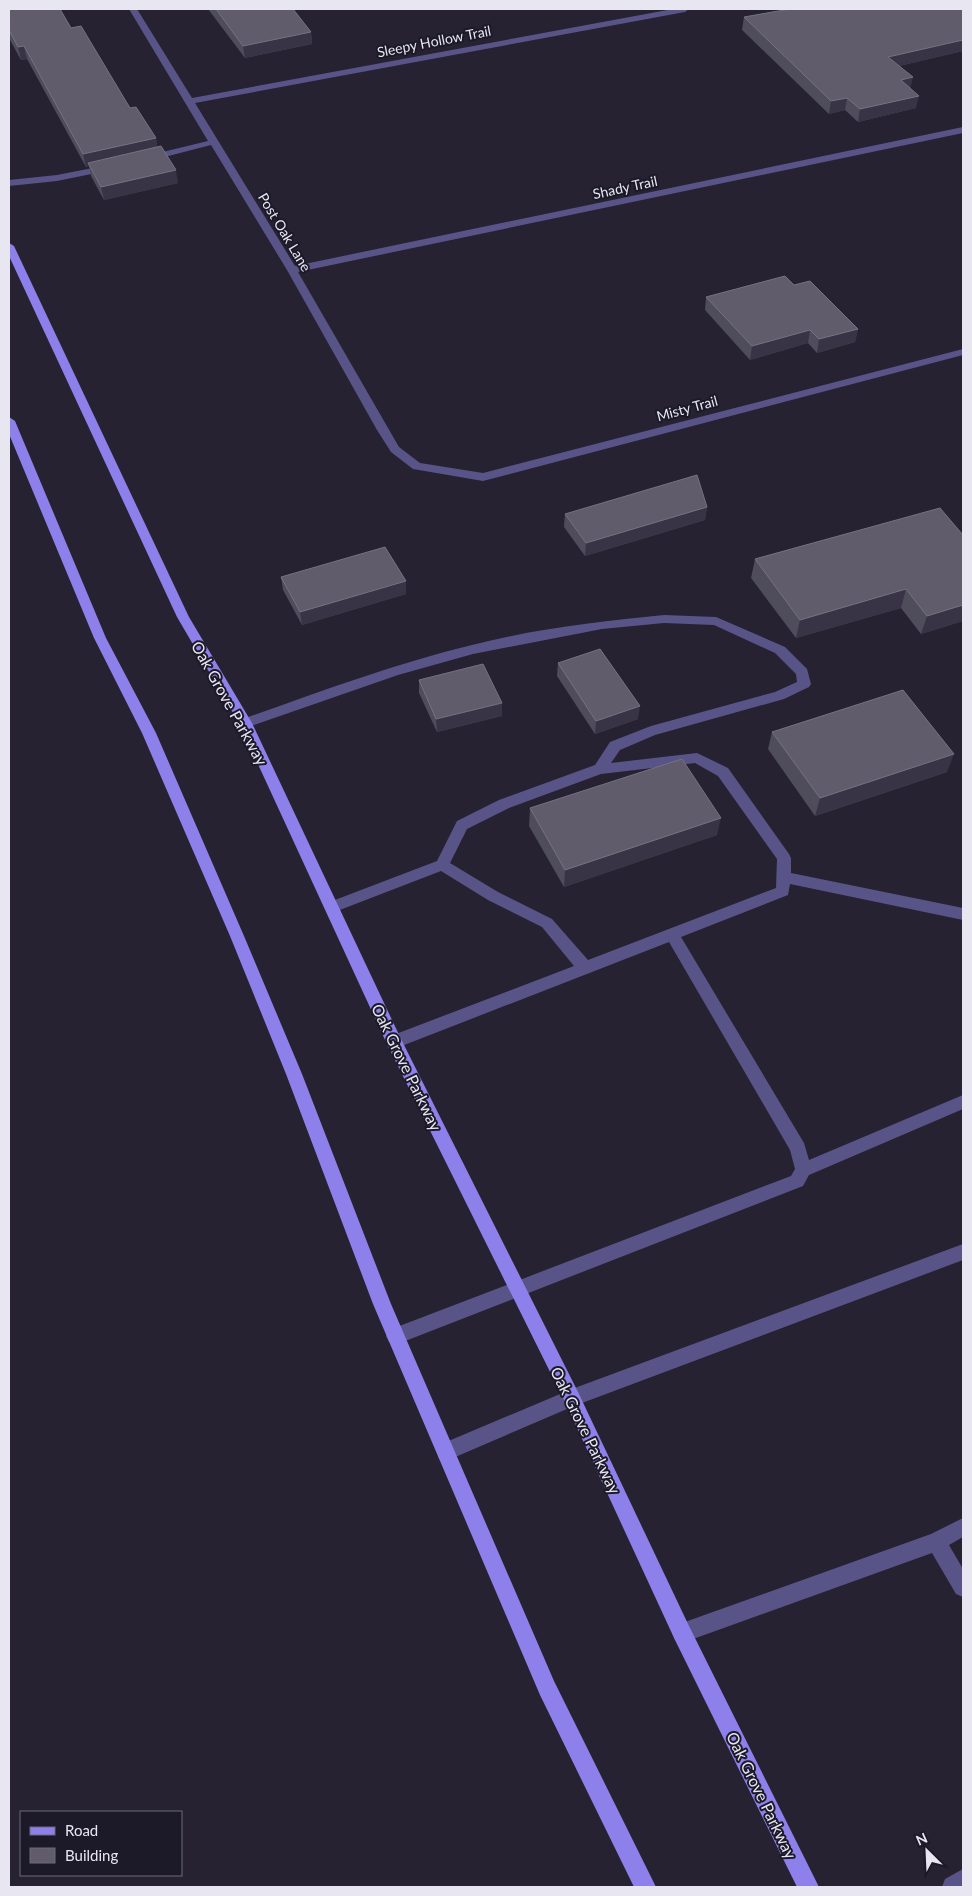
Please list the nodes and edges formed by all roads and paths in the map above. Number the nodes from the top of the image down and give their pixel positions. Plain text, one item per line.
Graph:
1 (133, 9) edge
2 (685, 9) edge
3 (189, 101) junction
4 (963, 130) edge
5 (214, 142) junction
6 (132, 162) edge
7 (114, 166) edge
8 (9, 184) edge
9 (9, 246) edge
10 (292, 270) junction
11 (963, 352) edge
12 (9, 421) edge
13 (417, 466) joint
14 (245, 723) junction
15 (600, 769) junction
16 (442, 865) junction
17 (784, 877) junction
18 (332, 908) junction
19 (963, 914) edge
20 (672, 934) junction
21 (584, 967) junction
22 (394, 1042) junction
23 (963, 1102) edge
24 (803, 1170) junction
25 (963, 1252) edge
26 (517, 1288) junction
27 (395, 1336) junction
28 (572, 1398) junction
29 (446, 1452) junction
30 (963, 1527) edge
31 (936, 1542) junction
32 (963, 1586) edge
33 (682, 1633) junction
34 (963, 1880) edge
35 (645, 1887) edge
36 (808, 1887) edge
37 (952, 1887) edge

1 - 3 street, Post Oak Lane
2 - 3 street, Sleepy Hollow Trail
3 - 5 street, Post Oak Lane
4 - 10 street, Shady Trail
5 - 6 street
5 - 10 street, Post Oak Lane
7 - 8 street
9 - 14 main road, Oak Grove Parkway
10 - 13 street, Post Oak Lane
11 - 13 street, Misty Trail
12 - 27 main road
14 - 15 street
14 - 18 main road, Oak Grove Parkway
15 - 16 street
15 - 17 street
16 - 18 street
16 - 21 street
17 - 19 street
17 - 20 street
18 - 22 main road, Oak Grove Parkway
20 - 21 street
20 - 24 street
21 - 22 street
22 - 26 main road, Oak Grove Parkway
23 - 24 street
24 - 26 street
25 - 28 street
26 - 27 street
26 - 28 main road, Oak Grove Parkway
27 - 29 main road
28 - 29 street
28 - 33 main road, Oak Grove Parkway
29 - 35 main road
30 - 31 street
31 - 32 street
31 - 33 street
33 - 36 main road, Oak Grove Parkway
34 - 37 street

